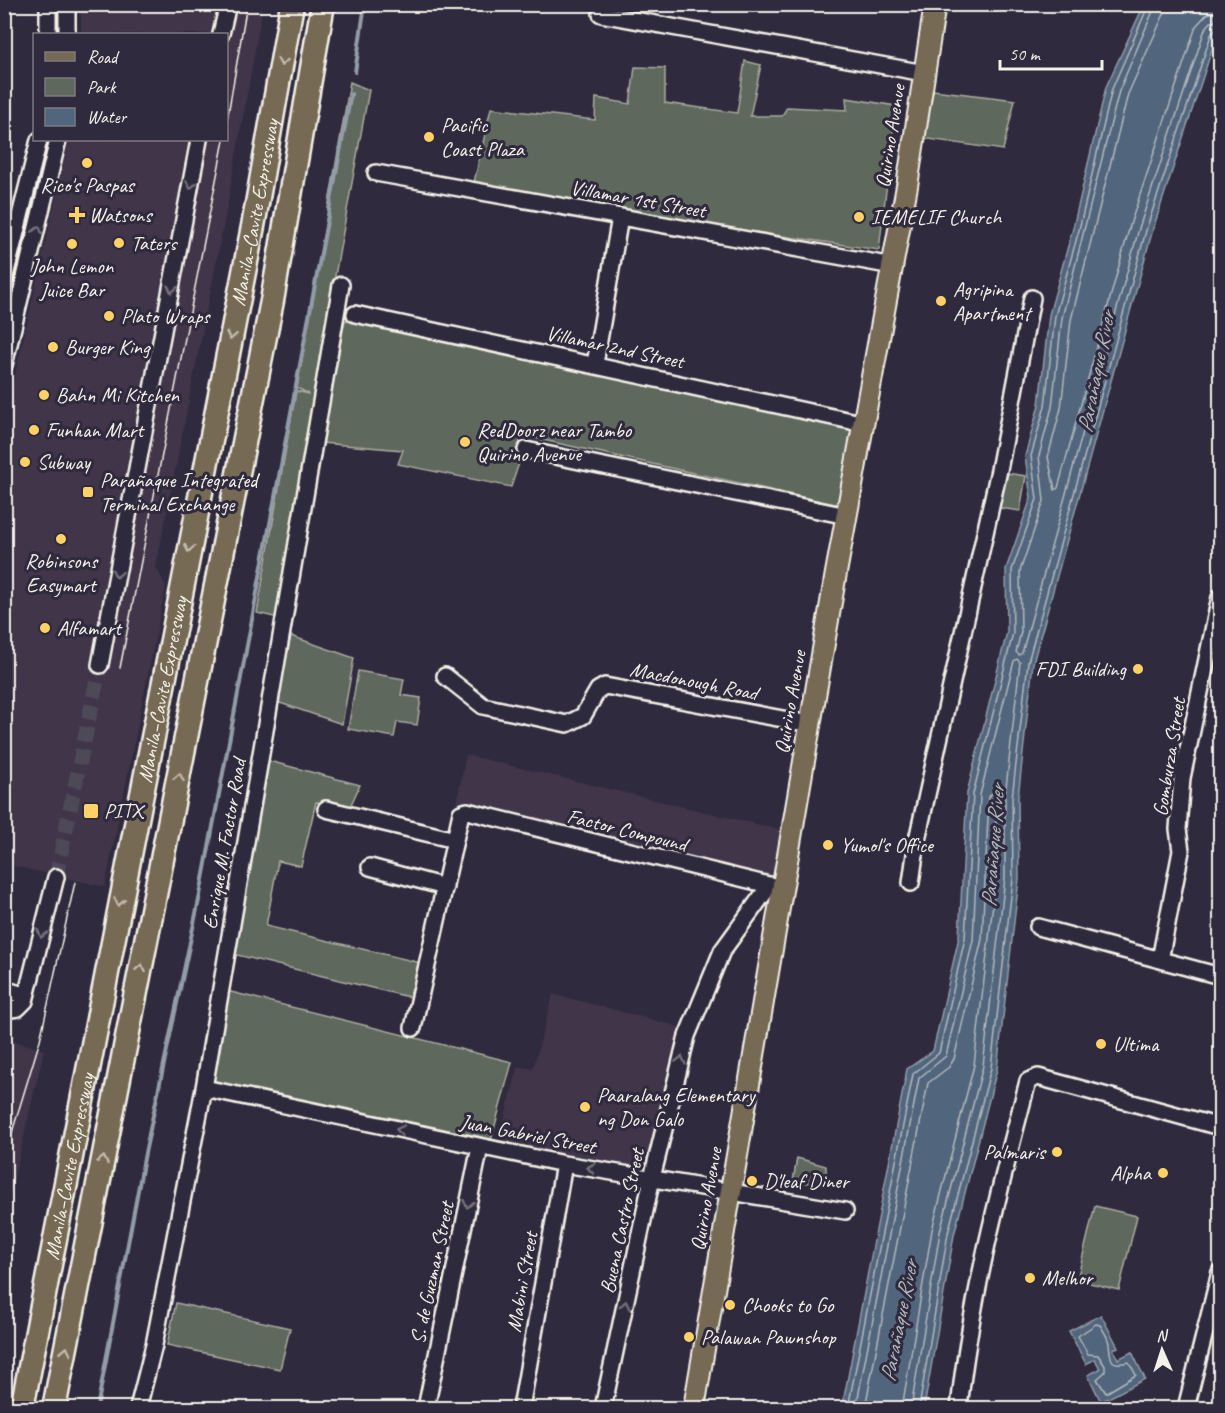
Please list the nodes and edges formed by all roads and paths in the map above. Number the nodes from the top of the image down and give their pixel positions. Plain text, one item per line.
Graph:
1 (48, 4) edge
2 (67, 4) edge
3 (220, 4) edge
4 (228, 4) edge
5 (292, 4) edge
6 (323, 4) edge
7 (935, 4) edge
8 (601, 14) dead end
9 (48, 33) edge
10 (67, 33) edge
11 (216, 33) edge
12 (221, 33) edge
13 (924, 73) junction
14 (39, 141) edge
15 (58, 141) edge
16 (199, 141) edge
17 (376, 173) dead end
18 (620, 217) junction
19 (7, 260) edge
20 (893, 266) junction
21 (5, 279) edge
22 (341, 285) dead end
23 (1032, 298) dead end
24 (356, 314) dead end
25 (595, 364) junction
26 (4, 365) edge
27 (865, 424) junction
28 (526, 450) dead end
29 (847, 516) junction
30 (1221, 597) edge
31 (100, 665) tunnel mouth
32 (445, 676) dead end
33 (810, 724) junction
34 (327, 810) dead end
35 (455, 840) junction
36 (370, 867) dead end
37 (56, 877) tunnel mouth
38 (911, 883) dead end
39 (445, 887) junction
40 (777, 887) junction
41 (1038, 927) dead end
42 (1160, 960) junction
43 (1221, 976) edge
44 (4, 989) edge
45 (26, 996) junction
46 (4, 1010) edge
47 (413, 1028) dead end
48 (204, 1088) junction
49 (1221, 1127) edge
50 (480, 1147) junction
51 (564, 1164) junction
52 (652, 1178) junction
53 (732, 1191) junction
54 (845, 1211) dead end
55 (1221, 1272) edge
56 (22, 1408) edge
57 (54, 1408) edge
58 (138, 1408) edge
59 (426, 1408) edge
60 (521, 1408) edge
61 (603, 1408) edge
62 (694, 1408) edge
63 (959, 1408) edge
64 (1186, 1408) edge

1 - 9 street
2 - 10 street
3 - 11 street
4 - 12 street
5 -> 56 highway, Manila–Cavite Expressway
57 -> 6 highway, Manila–Cavite Expressway
7 - 13 main road, Quirino Avenue
8 - 13 street
13 - 20 main road, Quirino Avenue
14 - 19 street
26 -> 15 street
16 -> 31 street
17 - 18 street, Villamar 1st Street
18 - 20 street, Villamar 1st Street
18 - 25 street
19 - 21 street
20 - 27 main road, Quirino Avenue
22 - 48 street, Enrique M. Factor Road
23 - 38 street
24 - 25 street, Villamar 2nd Street
25 - 27 street, Villamar 2nd Street
27 - 29 main road, Quirino Avenue
28 - 29 street
29 - 33 main road, Quirino Avenue
30 - 42 street, Gomburza Street
32 - 33 street, Macdonough Road
33 - 40 main road, Quirino Avenue
34 - 35 street
35 - 39 street
35 - 40 street, Factor Compound
36 - 39 street
37 -> 45 street
39 - 47 street
52 -> 40 street, Buena Castro Street
40 - 53 main road, Quirino Avenue
41 - 42 street
42 - 43 street
44 - 45 street
45 - 46 street
50 -> 48 street, Juan Gabriel Street
48 - 58 street, Enrique M. Factor Road
49 - 63 street
50 - 51 street, Juan Gabriel Street
50 -> 59 street, S. de Guzman Street
52 -> 51 street, Juan Gabriel Street
51 - 60 street, Mabini Street
52 - 53 street, Juan Gabriel Street
61 -> 52 street, Buena Castro Street
53 - 54 street, Juan Gabriel Street
53 - 62 main road, Quirino Avenue
55 - 64 street

